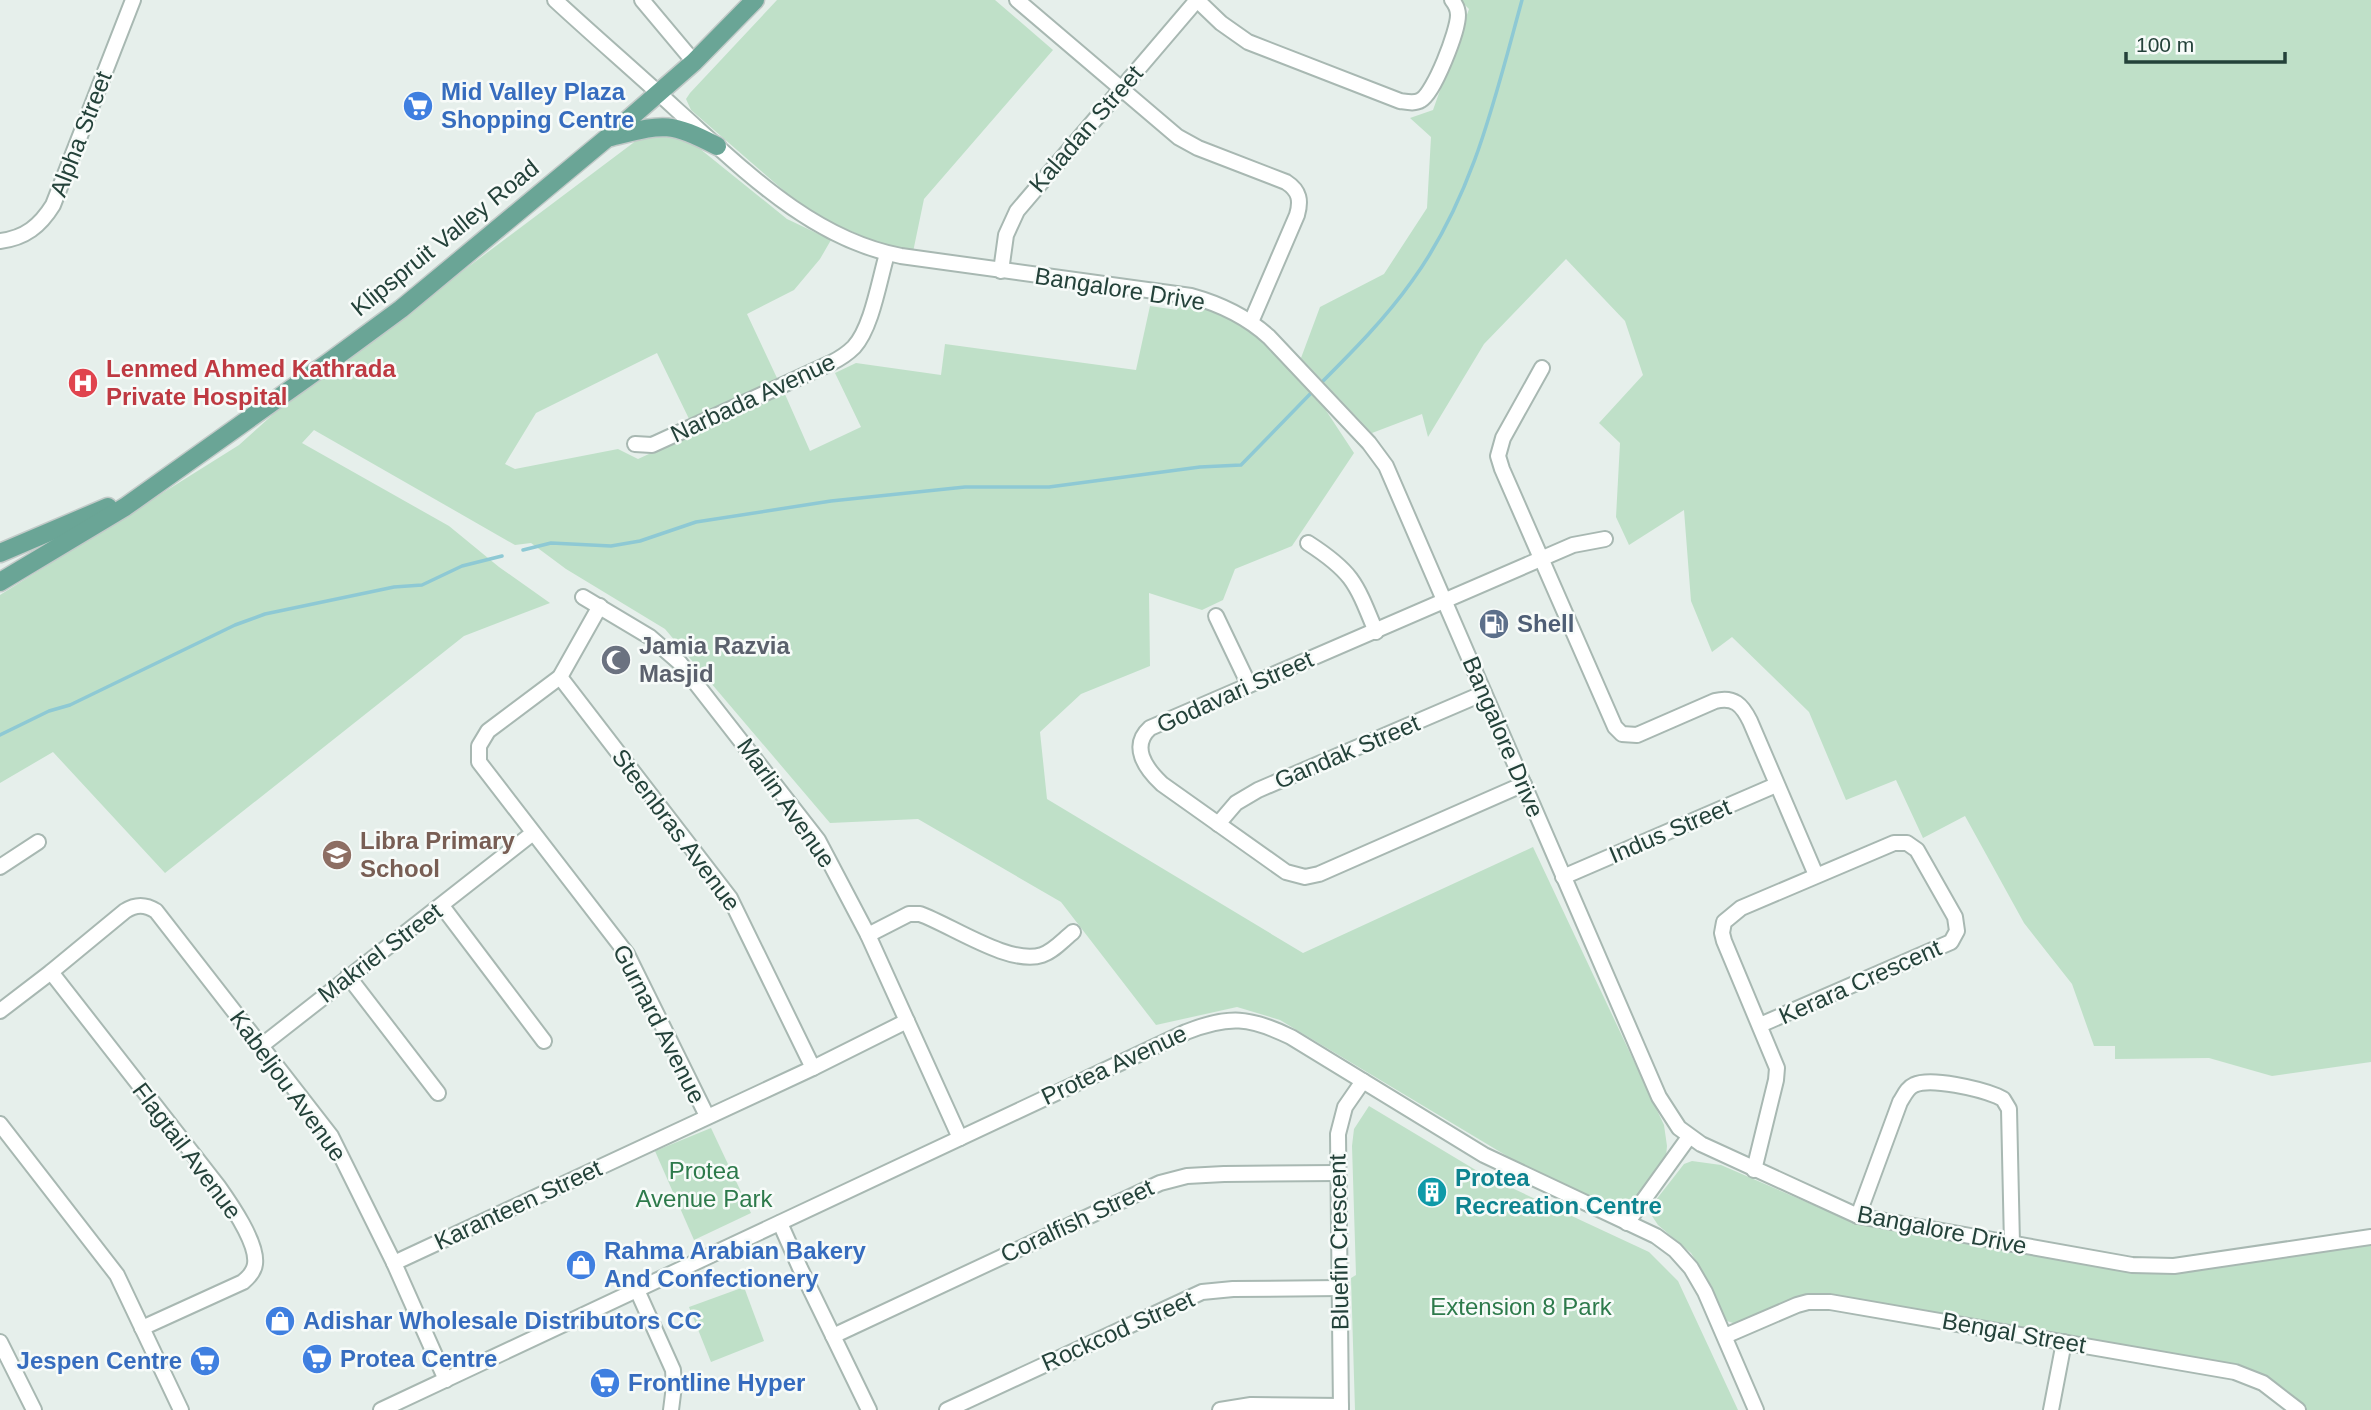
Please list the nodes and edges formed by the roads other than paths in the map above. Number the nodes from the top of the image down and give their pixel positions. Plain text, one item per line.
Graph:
1 (133, 0) edge
2 (555, 0) edge
3 (642, 0) edge
4 (755, 0) edge
5 (1017, 0) edge
6 (1197, 0) edge
7 (1452, 0) edge
8 (694, 62) junction
9 (1121, 89) junction
10 (658, 92) junction
11 (607, 138) junction
12 (717, 146) junction
13 (0, 240) edge
14 (887, 254) junction
15 (1000, 271) junction
16 (1251, 322) junction
17 (1542, 368) dead end
18 (635, 444) dead end
19 (146, 490) junction
20 (1605, 539) dead end
21 (1308, 543) dead end
22 (0, 553) edge
23 (1542, 559) junction
24 (0, 582) edge
25 (583, 597) dead end
26 (1445, 601) junction
27 (600, 606) junction
28 (1216, 616) dead end
29 (1376, 632) junction
30 (560, 677) junction
31 (1249, 685) junction
32 (1484, 693) junction
33 (1524, 784) junction
34 (1776, 785) junction
35 (1218, 824) junction
36 (533, 833) junction
37 (38, 842) dead end
38 (0, 867) edge
39 (1816, 876) junction
40 (1563, 877) junction
41 (442, 906) junction
42 (1073, 932) dead end
43 (868, 935) junction
44 (51, 972) junction
45 (348, 976) junction
46 (0, 1011) edge
47 (907, 1021) junction
48 (1760, 1025) junction
49 (544, 1041) dead end
50 (261, 1046) junction
51 (813, 1068) junction
52 (1363, 1081) junction
53 (438, 1093) dead end
54 (707, 1116) junction
55 (0, 1124) edge
56 (1689, 1137) junction
57 (960, 1138) junction
58 (1754, 1170) junction
59 (1337, 1173) junction
60 (1858, 1216) junction
61 (780, 1223) junction
62 (1627, 1223) junction
63 (2371, 1237) edge
64 (2012, 1244) junction
65 (394, 1263) junction
66 (1340, 1288) junction
67 (637, 1290) junction
68 (142, 1328) junction
69 (833, 1336) junction
70 (1725, 1336) junction
71 (2064, 1342) junction
72 (1, 1346) edge
73 (446, 1380) junction
74 (1341, 1408) edge
75 (34, 1410) edge
76 (181, 1410) edge
77 (381, 1410) edge
78 (671, 1410) edge
79 (869, 1410) edge
80 (947, 1410) edge
81 (1220, 1410) edge
82 (1756, 1410) edge
83 (2051, 1410) edge
84 (2298, 1410) edge

1 - 13 street, Alpha Street
2 - 10 street, Bangalore Drive
3 - 8 street
4 - 8 main road, Klipspruit Valley Road
5 - 9 street
6 - 7 street
6 - 9 street, Kaladan Street
8 - 10 main road, Klipspruit Valley Road
9 - 15 street, Kaladan Street
9 - 16 street
10 - 11 main road, Klipspruit Valley Road
10 - 12 street, Bangalore Drive
11 - 12 main road
11 - 19 main road, Klipspruit Valley Road
12 - 14 street, Bangalore Drive
14 - 15 street, Bangalore Drive
14 - 18 street, Narbada Avenue
15 - 16 street, Bangalore Drive
16 - 26 street, Bangalore Drive
17 - 23 street
19 - 22 main road, Klipspruit Valley Road
19 - 24 main road, Klipspruit Valley Road
20 - 23 street, Godavari Street
21 - 29 street
23 - 26 street, Godavari Street
23 - 34 street
25 - 27 street, Marlin Avenue
26 - 29 street, Godavari Street
26 - 32 street, Bangalore Drive
27 - 30 street, Gurnard Avenue
27 - 43 street, Marlin Avenue
28 - 31 street
29 - 31 street, Godavari Street
30 - 36 street, Gurnard Avenue
30 - 51 street, Steenbras Avenue
31 - 35 street, Godavari Street
32 - 33 street, Bangalore Drive
32 - 35 street, Gandak Street
33 - 35 street, Godavari Street
33 - 40 street, Bangalore Drive
34 - 39 street
34 - 40 street, Indus Street
36 - 41 street, Makriel Street
36 - 54 street, Gurnard Avenue
37 - 38 street
39 - 48 street, Kerara Crescent
39 - 48 street, Kerara Crescent
40 - 56 street, Bangalore Drive
41 - 45 street, Makriel Street
41 - 49 street
42 - 43 street
43 - 47 street, Marlin Avenue
44 - 46 street
44 - 50 street, Kabeljou Avenue
44 - 68 street, Flagtail Avenue
45 - 50 street, Makriel Street
45 - 53 street
47 - 51 street, Karanteen Street
47 - 57 street, Marlin Avenue
48 - 58 street
50 - 65 street, Kabeljou Avenue
51 - 54 street, Karanteen Street
52 - 57 street, Protea Avenue
52 - 59 street, Bluefin Crescent
52 - 62 street, Protea Avenue
54 - 65 street, Karanteen Street
55 - 68 street
56 - 58 street, Bangalore Drive
56 - 62 street
57 - 61 street, Protea Avenue
58 - 60 street, Bangalore Drive
59 - 66 street, Bluefin Crescent
59 - 69 street, Coralfish Street
60 - 64 street, Bangalore Drive
60 - 64 street
61 - 67 street, Protea Avenue
61 - 69 street
62 - 70 street, Protea Avenue
63 - 64 street, Bangalore Drive
65 - 73 street, Kabeljou Avenue
66 - 74 street, Bluefin Crescent
66 - 80 street, Rockcod Street
67 - 73 street, Protea Avenue
67 - 78 street
68 - 76 street
69 - 79 street
70 - 71 street, Bengal Street
70 - 82 street, Protea Avenue
71 - 83 street
71 - 84 street, Bengal Street
72 - 75 street
73 - 77 street, Protea Avenue
74 - 81 street

